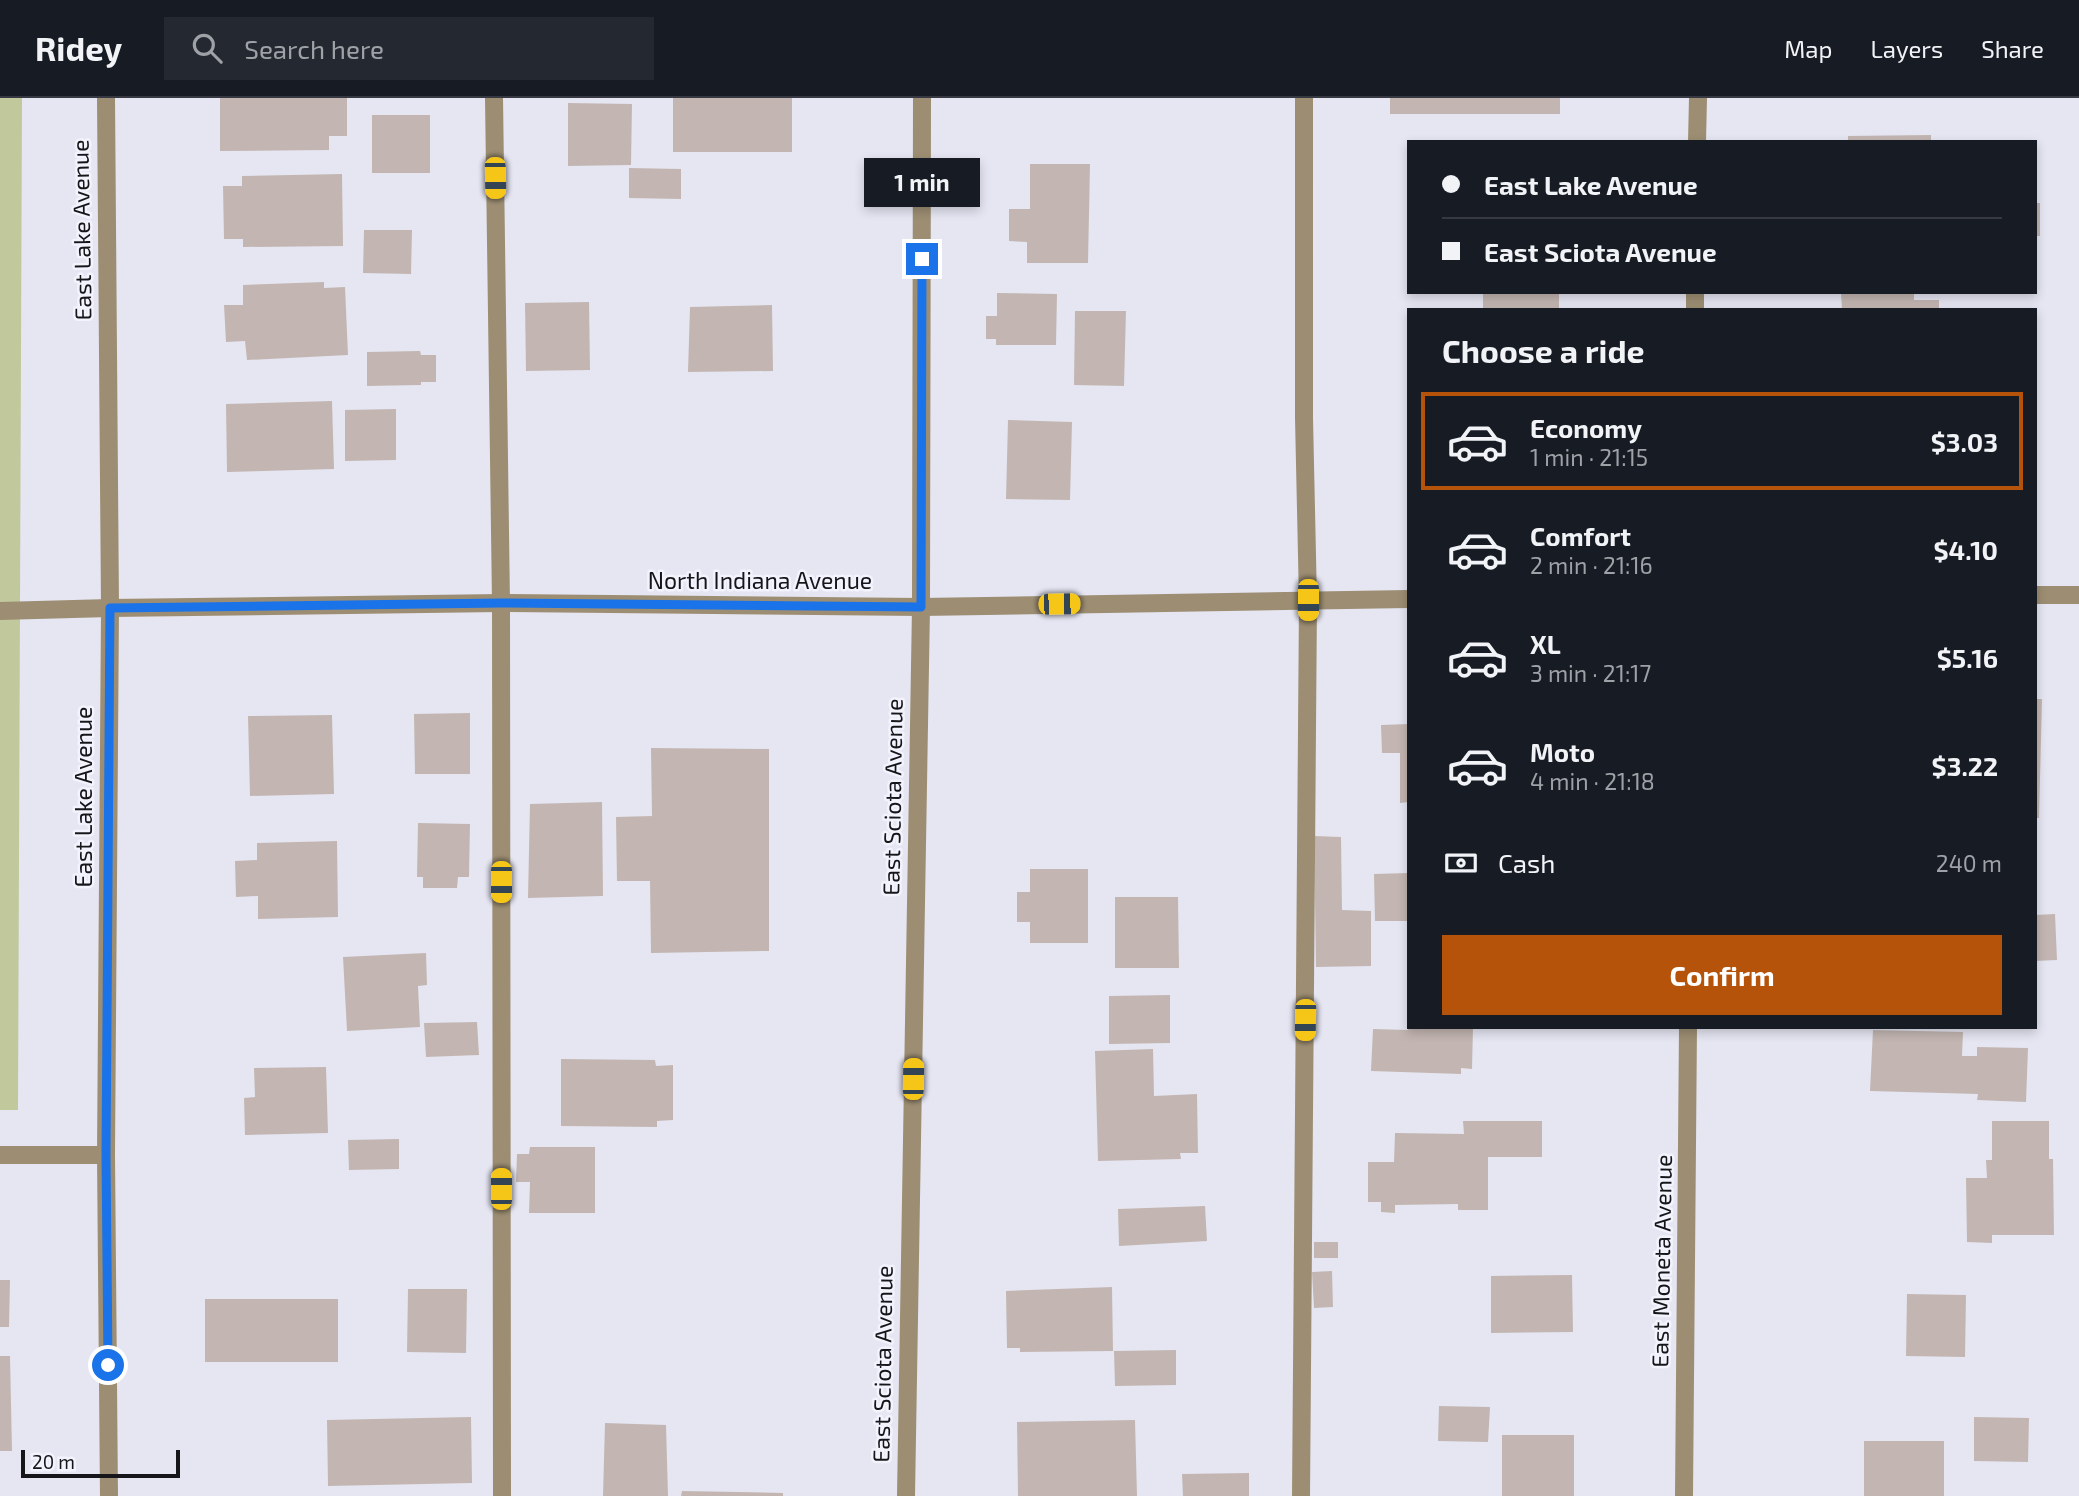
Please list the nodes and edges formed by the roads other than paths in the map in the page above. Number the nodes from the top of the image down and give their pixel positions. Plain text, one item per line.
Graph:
1 (106, 98) edge
2 (494, 98) edge
3 (922, 98) edge
4 (1304, 98) edge
5 (1698, 98) edge
6 (1697, 140) edge
7 (2037, 595) edge
8 (2079, 595) edge
9 (1407, 599) edge
10 (1308, 600) junction
11 (501, 603) junction
12 (921, 607) junction
13 (110, 608) junction
14 (0, 611) edge
15 (1688, 1029) edge
16 (106, 1154) junction
17 (0, 1155) edge
18 (109, 1496) edge
19 (502, 1496) edge
20 (906, 1496) edge
21 (1301, 1496) edge
22 (1684, 1496) edge

1 - 13 street, East Lake Avenue
2 - 11 street
3 - 12 street, East Sciota Avenue
4 - 10 street
5 - 6 street
7 - 8 street
9 - 10 street, North Indiana Avenue
10 - 12 street, North Indiana Avenue
10 - 21 street
11 - 12 street, North Indiana Avenue
11 - 13 street, North Indiana Avenue
11 - 19 street
12 - 20 street, East Sciota Avenue
13 - 14 street, North Indiana Avenue
13 - 16 street, East Lake Avenue
15 - 22 street, East Moneta Avenue
16 - 17 street
16 - 18 street, East Lake Avenue

